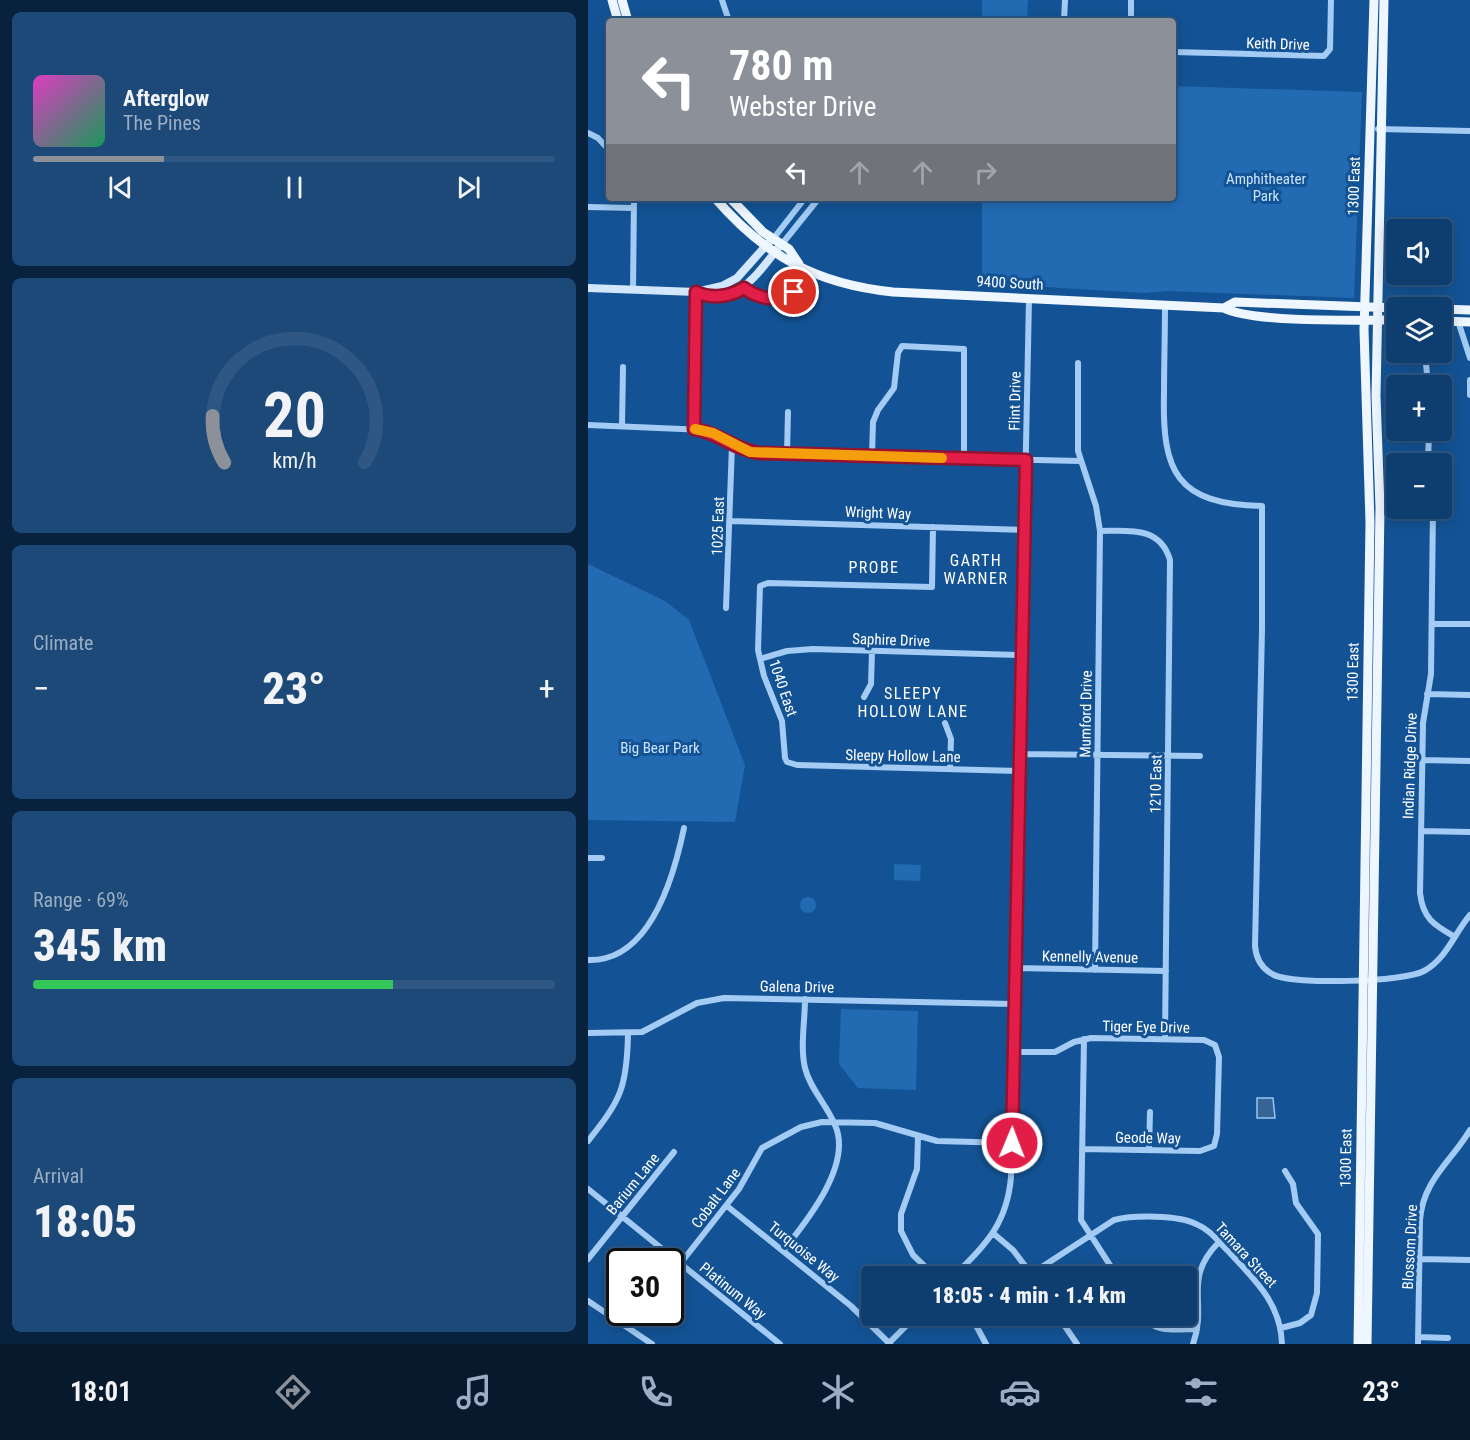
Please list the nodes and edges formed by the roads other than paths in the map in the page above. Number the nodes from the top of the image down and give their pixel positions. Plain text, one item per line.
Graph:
1 (612, 0) edge
2 (622, 0) edge
3 (722, 0) edge
4 (1065, 0) edge
5 (1131, 0) edge
6 (1331, 0) edge
7 (1374, 0) edge
8 (1384, 0) edge
9 (617, 18) edge
10 (627, 18) edge
11 (728, 18) edge
12 (1064, 18) edge
13 (1131, 18) edge
14 (1176, 52) edge
15 (1375, 129) junction
16 (1470, 130) edge
17 (588, 133) edge
18 (606, 147) edge
19 (634, 201) edge
20 (718, 201) edge
21 (733, 201) edge
22 (803, 201) edge
23 (817, 201) edge
24 (588, 207) edge
25 (634, 208) junction
26 (772, 238) junction
27 (782, 244) junction
28 (766, 247) junction
29 (774, 254) junction
30 (799, 264) junction
31 (588, 288) edge
32 (744, 288) junction
33 (633, 290) junction
34 (696, 292) junction
35 (794, 292) dead end
36 (1029, 299) junction
37 (1165, 306) junction
38 (1365, 307) junction
39 (1377, 307) junction
40 (1386, 307) edge
41 (1224, 308) junction
42 (1452, 309) edge
43 (1470, 310) edge
44 (1365, 320) junction
45 (1377, 320) junction
46 (1386, 320) edge
47 (1452, 321) edge
48 (1458, 321) junction
49 (1470, 322) edge
50 (1470, 358) edge
51 (1078, 363) dead end
52 (623, 367) dead end
53 (1470, 380) edge
54 (1470, 395) edge
55 (788, 412) dead end
56 (588, 425) edge
57 (622, 426) junction
58 (694, 429) junction
59 (732, 445) junction
60 (787, 454) junction
61 (872, 456) junction
62 (964, 458) junction
63 (1026, 460) junction
64 (1080, 462) junction
65 (1433, 519) edge
66 (731, 521) junction
67 (933, 527) junction
68 (1025, 530) junction
69 (1100, 531) junction
70 (726, 608) dead end
71 (1432, 624) junction
72 (1470, 624) edge
73 (872, 651) junction
74 (1023, 656) junction
75 (760, 659) junction
76 (1427, 694) junction
77 (1470, 695) edge
78 (864, 697) dead end
79 (945, 723) dead end
80 (1019, 754) junction
81 (1097, 755) junction
82 (1169, 755) junction
83 (1200, 756) dead end
84 (1422, 760) junction
85 (1470, 761) edge
86 (787, 762) joint
87 (950, 769) junction
88 (1019, 771) junction
89 (684, 828) dead end
90 (1420, 831) junction
91 (1470, 832) edge
92 (588, 858) edge
93 (602, 858) dead end
94 (1470, 915) edge
95 (1455, 937) junction
96 (588, 960) edge
97 (1014, 968) junction
98 (1095, 969) junction
99 (1166, 971) junction
100 (1367, 980) junction
101 (805, 999) junction
102 (1013, 1004) junction
103 (588, 1033) edge
104 (628, 1034) junction
105 (1084, 1039) junction
106 (1165, 1039) junction
107 (1012, 1052) junction
108 (1150, 1112) dead end
109 (834, 1122) junction
110 (1470, 1130) edge
111 (918, 1136) junction
112 (588, 1141) edge
113 (1012, 1143) junction
114 (1214, 1146) joint
115 (1082, 1149) junction
116 (1149, 1150) junction
117 (674, 1152) dead end
118 (1285, 1171) dead end
119 (588, 1189) edge
120 (727, 1206) junction
121 (622, 1217) junction
122 (994, 1234) junction
123 (1089, 1235) junction
124 (1219, 1242) junction
125 (660, 1248) edge
126 (783, 1251) junction
127 (588, 1258) edge
128 (684, 1259) edge
129 (1420, 1259) junction
130 (1470, 1260) edge
131 (924, 1266) edge
132 (964, 1266) edge
133 (1025, 1266) edge
134 (1045, 1266) edge
135 (1110, 1266) edge
136 (684, 1267) edge
137 (588, 1301) edge
138 (906, 1326) edge
139 (976, 1326) edge
140 (1065, 1326) edge
141 (1155, 1326) edge
142 (1281, 1328) junction
143 (1197, 1329) junction
144 (1448, 1338) dead end
145 (1418, 1341) edge
146 (652, 1344) edge
147 (780, 1344) edge
148 (889, 1344) edge
149 (986, 1344) edge
150 (1077, 1344) edge
151 (1193, 1344) edge
152 (1282, 1344) edge
153 (1358, 1344) edge
154 (1367, 1344) edge

1 - 9 main road
2 - 10 main road
3 - 11 street
4 - 12 street
5 - 13 street
6 - 14 street, Keith Drive
7 - 15 main road, 1300 East
8 - 15 main road, 1300 East
15 - 16 street
15 - 38 main road, 1300 East
15 - 39 main road, 1300 East
17 - 18 street
19 - 25 street
20 - 28 main road, 9400 South
21 - 26 main road, 9400 South
22 - 26 street
23 - 27 street
24 - 25 street
25 - 33 street
26 - 27 main road, 9400 South
26 - 28 main road
27 - 29 main road
27 - 30 main road, 9400 South
28 - 29 main road, 9400 South
28 - 34 main road
29 - 30 main road, 9400 South
29 - 32 main road
30 - 36 main road, 9400 South
31 - 33 main road
32 - 34 main road
32 - 35 street
33 - 34 main road
34 - 58 street
36 - 37 main road, 9400 South
36 - 63 street, Flint Drive
37 - 41 main road, 9400 South
37 - 100 street
38 - 39 main road, 9400 South
38 - 41 main road, 9400 South
38 - 44 main road, 1300 East
39 - 40 main road, 9400 South
39 - 45 main road, 1300 East
41 - 44 main road, 9400 South
42 - 43 main road
44 - 45 main road, 9400 South
44 - 100 main road, 1300 East
45 - 46 main road, 9400 South
45 - 100 main road, 1300 East
47 - 48 main road
48 - 49 main road
48 - 50 street
51 - 64 street, Mumford Drive
52 - 57 street
53 - 54 street
55 - 60 street
56 - 57 street
57 - 58 street
58 - 59 street
59 - 60 street
59 - 66 street, 1025 East
60 - 61 street
61 - 62 street
61 - 62 street
62 - 63 street
63 - 64 street
63 - 68 street, Flint Drive
64 - 69 street, Mumford Drive
65 - 71 street, Indian Ridge Drive
66 - 67 street, Wright Way
66 - 70 street, 1025 East
67 - 68 street, Wright Way
67 - 75 street, 1040 East
68 - 74 street, Flint Drive
69 - 81 street, Mumford Drive
69 - 82 street, 1210 East
71 - 72 street
71 - 76 street, Indian Ridge Drive
73 - 74 street, Saphire Drive
73 - 75 street, Saphire Drive
73 - 78 street
74 - 80 street, Flint Drive
75 - 86 street, 1040 East
76 - 77 street
76 - 84 street, Indian Ridge Drive
79 - 87 street
80 - 81 street
80 - 88 street, Flint Drive
81 - 82 street
81 - 98 street, Mumford Drive
82 - 83 street
82 - 99 street, 1210 East
84 - 85 street
84 - 90 street, Indian Ridge Drive
86 - 87 street, Sleepy Hollow Lane
87 - 88 street, Sleepy Hollow Lane
88 - 97 street, Flint Drive
89 - 96 street
90 - 91 street
90 - 95 street, Indian Ridge Drive
92 - 93 street
94 - 95 street
95 - 100 street
97 - 98 street, Kennelly Avenue
97 - 102 street, Flint Drive
98 - 99 street, Kennelly Avenue
99 - 106 street, 1210 East
100 - 153 main road, 1300 East
100 - 154 main road, 1300 East
101 - 102 street, Galena Drive
101 - 104 street, Galena Drive
101 - 109 street
102 - 107 street, Flint Drive
103 - 104 street, Galena Drive
104 - 112 street
105 - 106 street, Tiger Eye Drive
105 - 107 street, Tiger Eye Drive
105 - 115 street
106 - 114 street, Tiger Eye Drive
107 - 113 street, Flint Drive
108 - 116 street
109 - 111 street, Cobalt Lane
109 - 120 street, Cobalt Lane
109 - 126 street
110 - 129 street, Blossom Drive
111 - 113 street, Cobalt Lane
111 - 131 street
113 - 122 street, Flint Drive
114 - 116 street, Geode Way
115 - 116 street, Geode Way
115 - 123 street
117 - 121 street, Barium Lane
118 - 142 street
119 - 121 street, Platinum Way
120 - 126 street, Turquoise Way
120 - 128 street, Cobalt Lane
121 - 125 street, Platinum Way
121 - 127 street, Barium Lane
122 - 132 street, Flint Drive
122 - 133 street
123 - 124 street, Tamara Street
123 - 134 street, Tamara Street
123 - 135 street
124 - 142 street, Tamara Street
124 - 143 street
126 - 148 street, Turquoise Way
129 - 130 street
129 - 145 street, Blossom Drive
136 - 147 street, Platinum Way
137 - 146 street
138 - 148 street
139 - 149 street
140 - 150 street
141 - 143 street
142 - 152 street, Tamara Street
143 - 151 street
144 - 145 street

